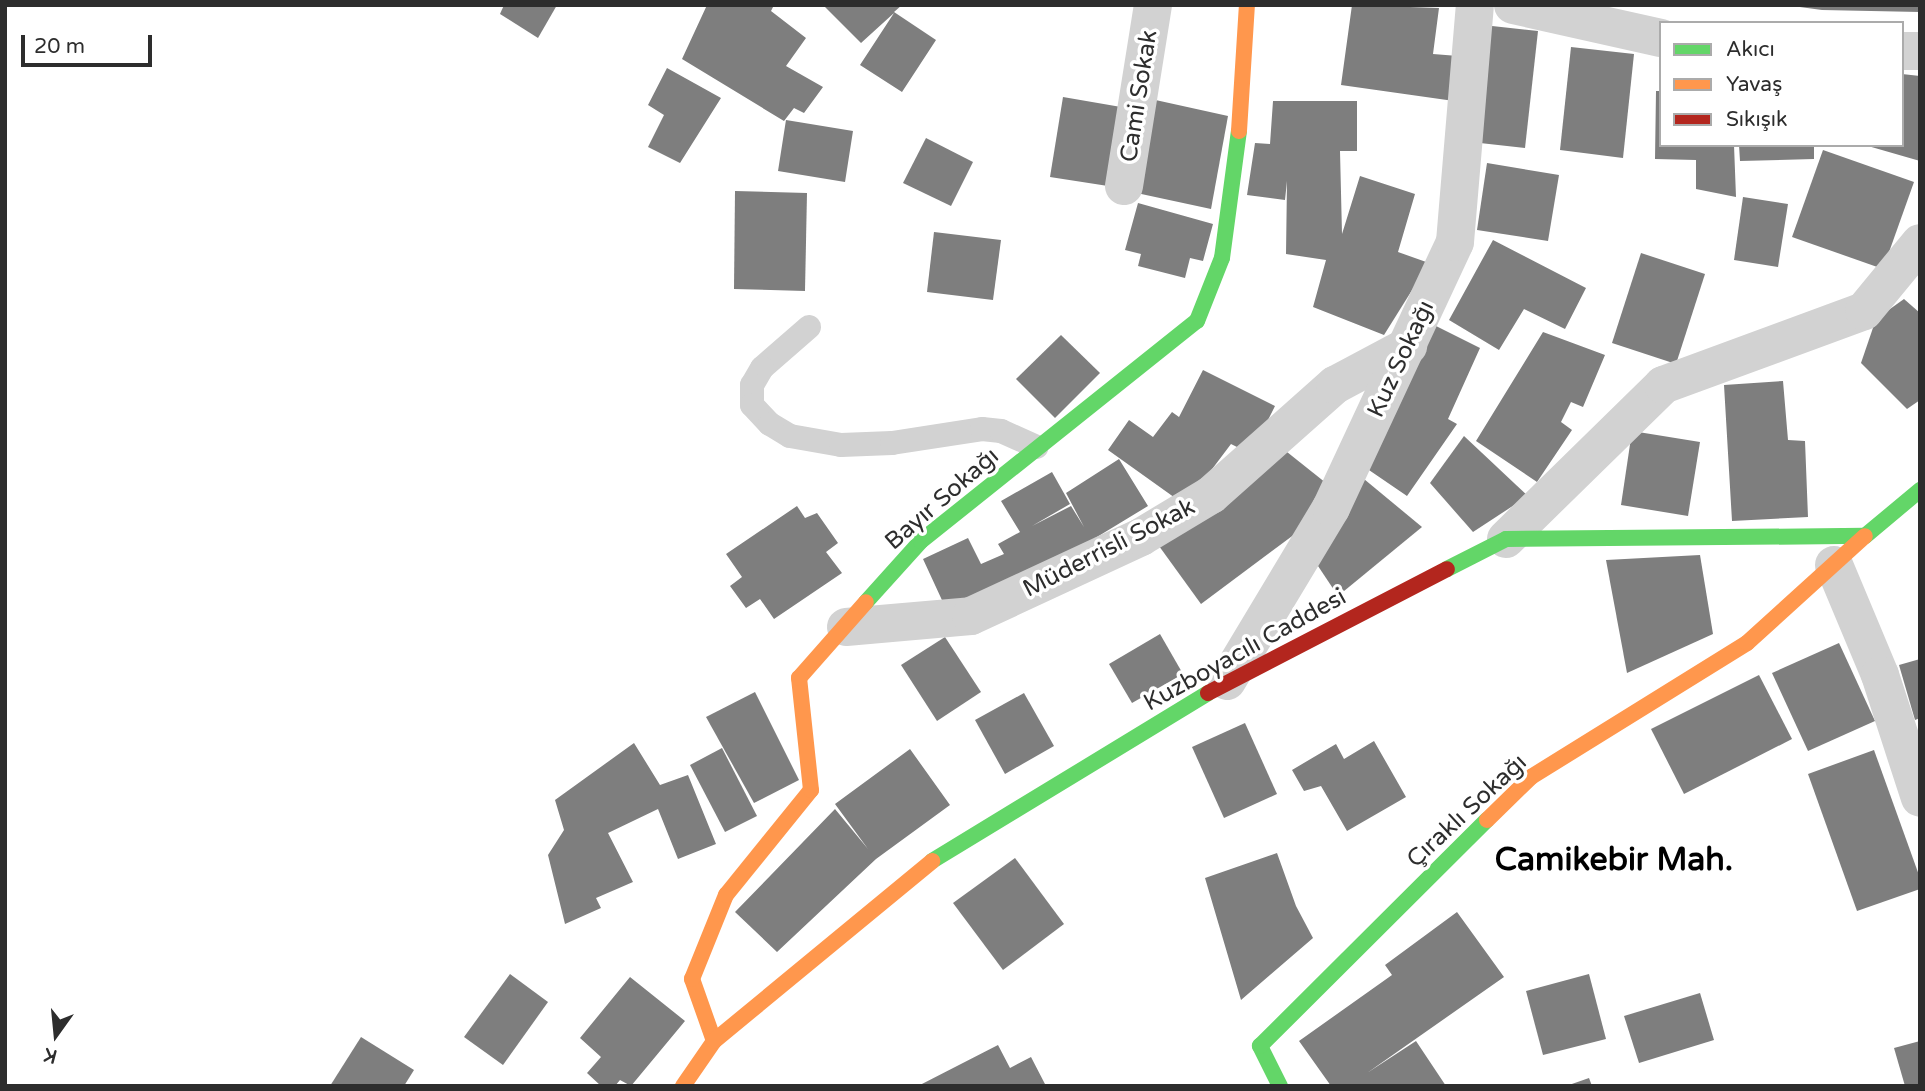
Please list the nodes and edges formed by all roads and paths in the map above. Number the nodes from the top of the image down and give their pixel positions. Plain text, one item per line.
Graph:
1 (1153, 5) edge
2 (1247, 5) edge
3 (1475, 5) edge
4 (1513, 5) edge
5 (1659, 38) edge
6 (1124, 186) dead end
7 (1920, 243) edge
8 (809, 327) dead end
9 (1408, 346) junction
10 (1037, 447) junction
11 (1920, 490) edge
12 (1865, 536) junction
13 (1506, 539) junction
14 (1834, 565) junction
15 (846, 627) junction
16 (1227, 681) junction
17 (1920, 798) edge
18 (715, 1041) junction
19 (683, 1086) edge
20 (1280, 1086) edge

1 - 6 street, Cami Sokak
2 - 10 street, Bayır Sokağı
3 - 9 street, Kuz Sokağı
4 - 5 street
7 - 13 street
8 - 10 lane
9 - 15 street, Müderrisli Sokak
9 - 16 street, Kuz Sokağı
10 - 15 street, Bayır Sokağı
11 - 12 street
12 - 13 street, Kuzboyacılı Caddesi
12 - 14 street, Çıraklı Sokağı
13 - 16 street, Kuzboyacılı Caddesi
14 - 17 street
14 - 20 street, Çıraklı Sokağı
15 - 18 street, Bayır Sokağı
16 - 18 street, Kuzboyacılı Caddesi
18 - 19 street, Kuzboyacılı Caddesi

